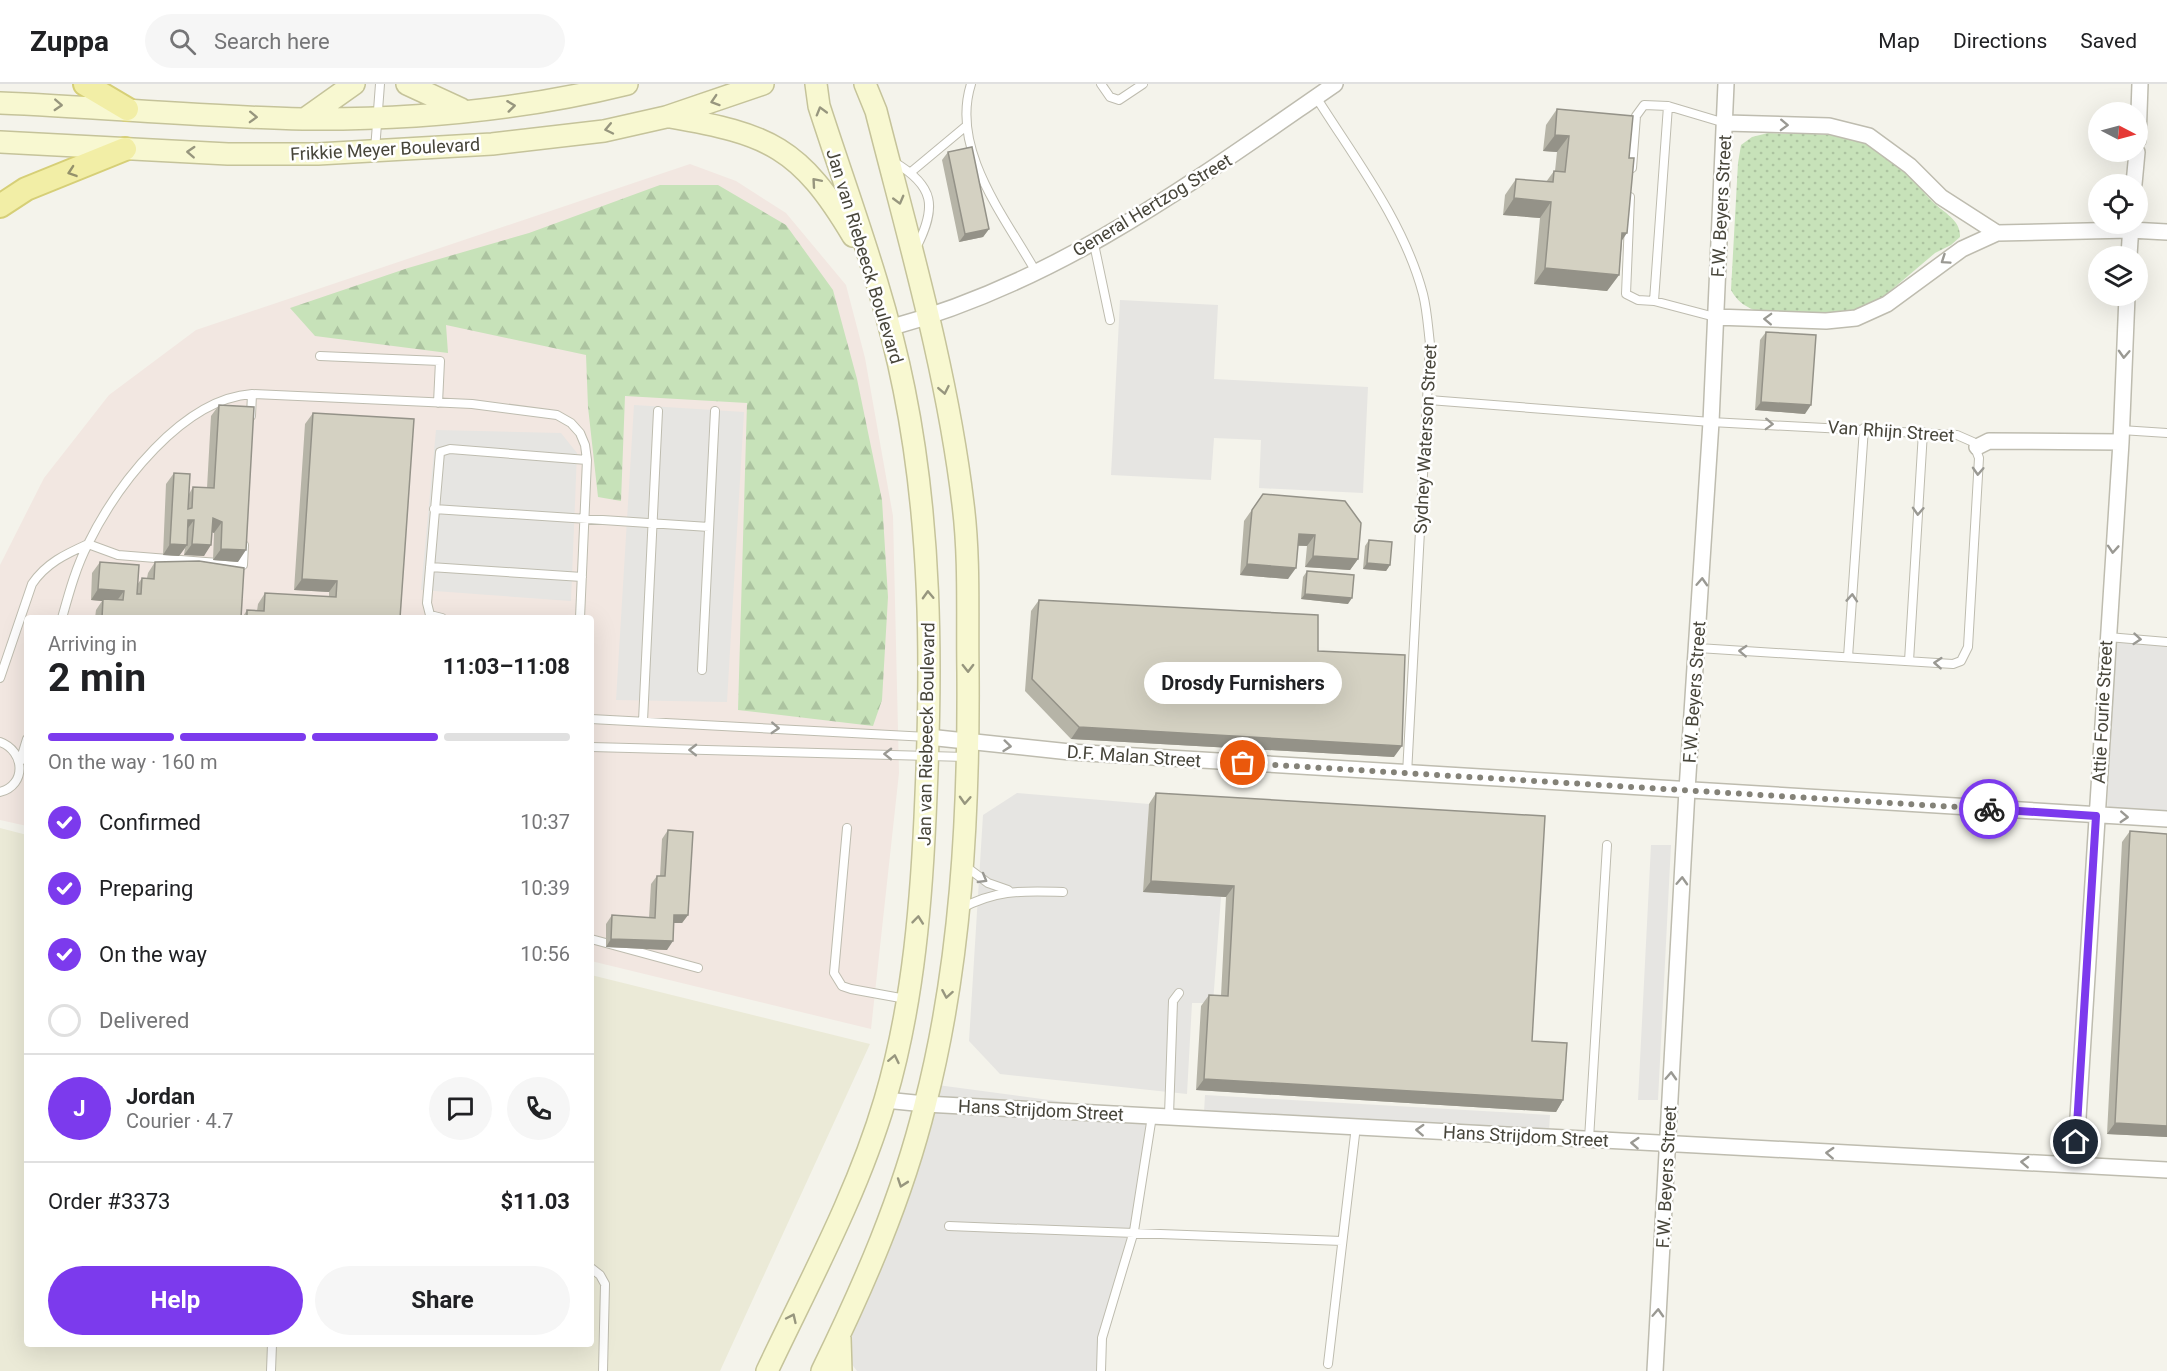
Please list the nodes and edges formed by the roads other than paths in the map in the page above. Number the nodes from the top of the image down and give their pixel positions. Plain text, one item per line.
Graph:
1 (85, 84) edge
2 (354, 84) edge
3 (380, 84) edge
4 (407, 84) edge
5 (627, 84) edge
6 (763, 84) edge
7 (816, 84) edge
8 (865, 84) edge
9 (879, 84) edge
10 (971, 84) edge
11 (1101, 84) edge
12 (1143, 84) edge
13 (1335, 84) edge
14 (1726, 84) edge
15 (2140, 84) edge
16 (1316, 98) junction
17 (2139, 102) edge
18 (0, 103) edge
19 (1668, 106) junction
20 (127, 109) junction
21 (466, 111) junction
22 (876, 111) junction
23 (376, 117) junction
24 (666, 117) junction
25 (306, 119) junction
26 (1726, 123) junction
27 (965, 127) junction
28 (0, 142) edge
29 (126, 149) junction
30 (375, 151) junction
31 (888, 158) junction
32 (911, 172) junction
33 (1632, 173) edge
34 (1631, 185) edge
35 (0, 206) edge
36 (2088, 229) edge
37 (2148, 229) edge
38 (2167, 232) edge
39 (1997, 233) junction
40 (1094, 244) junction
41 (913, 253) junction
42 (871, 267) junction
43 (1036, 272) junction
44 (1654, 301) junction
45 (2127, 306) edge
46 (930, 317) junction
47 (1715, 317) junction
48 (1110, 320) dead end
49 (890, 328) junction
50 (320, 356) dead end
51 (252, 394) junction
52 (1429, 400) junction
53 (438, 403) junction
54 (658, 411) dead end
55 (715, 411) dead end
56 (1711, 422) junction
57 (250, 428) edge
58 (1864, 428) junction
59 (1923, 432) junction
60 (2167, 433) edge
61 (2121, 436) junction
62 (1977, 447) junction
63 (587, 460) junction
64 (434, 509) junction
65 (584, 520) junction
66 (652, 524) junction
67 (709, 527) junction
68 (245, 531) edge
69 (88, 544) junction
70 (430, 567) junction
71 (582, 577) junction
72 (63, 615) edge
73 (430, 615) edge
74 (580, 615) edge
75 (2106, 637) junction
76 (2167, 642) edge
77 (1698, 648) junction
78 (1848, 657) junction
79 (1909, 661) junction
80 (702, 670) dead end
81 (0, 678) edge
82 (594, 719) edge
83 (643, 721) junction
84 (0, 742) edge
85 (928, 746) junction
86 (594, 747) edge
87 (968, 749) junction
88 (24, 750) edge
89 (20, 764) junction
90 (1407, 774) junction
91 (1687, 790) junction
92 (0, 792) edge
93 (2096, 816) junction
94 (2167, 819) edge
95 (847, 828) dead end
96 (1607, 845) dead end
97 (961, 864) junction
98 (1008, 890) junction
99 (1063, 892) dead end
100 (958, 910) junction
101 (594, 940) edge
102 (698, 968) dead end
103 (1179, 993) dead end
104 (906, 999) junction
105 (885, 1100) junction
106 (925, 1104) junction
107 (1153, 1114) junction
108 (1168, 1115) junction
109 (1356, 1126) junction
110 (1589, 1139) junction
111 (1667, 1145) junction
112 (2075, 1165) junction
113 (2167, 1170) edge
114 (949, 1226) dead end
115 (1134, 1231) junction
116 (1342, 1241) junction
117 (594, 1270) edge
118 (840, 1335) junction
119 (272, 1347) edge
120 (1328, 1364) dead end
121 (271, 1371) edge
122 (603, 1371) edge
123 (767, 1371) edge
124 (822, 1371) edge
125 (841, 1371) edge
126 (1101, 1371) edge
127 (1655, 1371) edge

1 - 20 main road
2 - 25 street
3 - 23 lane
4 - 21 street
21 -> 5 street, Frikkie Meyer Boulevard
6 -> 24 street, Frikkie Meyer Boulevard
42 -> 7 street, Jan van Riebeeck Boulevard
8 - 22 street
9 - 22 street
10 - 27 lane
11 - 12 lane
13 - 16 street, General Hertzog Street
14 - 26 street, F.W. Beyers Street
15 - 17 street
16 - 40 street, General Hertzog Street
16 - 52 lane, Sydney Waterson Street
18 -> 20 street, Frikkie Meyer Boulevard
19 - 26 lane
19 - 33 lane
19 - 44 lane
20 -> 25 street, Frikkie Meyer Boulevard
21 - 23 street, Frikkie Meyer Boulevard
22 - 31 street
23 - 25 street, Frikkie Meyer Boulevard
23 - 30 lane
24 -> 30 street, Frikkie Meyer Boulevard
42 -> 24 street
26 -> 39 street
26 - 47 street, F.W. Beyers Street
27 - 32 lane
27 - 43 lane
28 - 29 street, Frikkie Meyer Boulevard
30 -> 29 street, Frikkie Meyer Boulevard
29 -> 35 main road
31 - 32 lane
31 -> 41 street
32 - 41 lane
34 - 44 lane
36 - 39 street
37 - 38 street
39 -> 47 street
40 - 43 street, General Hertzog Street
40 - 48 lane
41 - 46 street
42 - 49 street, Jan van Riebeeck Boulevard
43 - 46 street, General Hertzog Street
44 - 47 lane
45 -> 61 street, Attie Fourie Street
46 - 49 street, General Hertzog Street
46 -> 87 street
47 - 56 street, F.W. Beyers Street
85 -> 49 street, Jan van Riebeeck Boulevard
50 - 53 lane
51 - 53 lane
51 - 57 lane
51 - 69 lane
52 - 56 lane, Van Rhijn Street
52 - 90 lane, Sydney Waterson Street
53 - 63 lane
54 - 66 lane
55 - 67 lane
56 -> 58 lane, Van Rhijn Street
77 -> 56 street, F.W. Beyers Street
58 - 59 lane, Van Rhijn Street
78 -> 58 lane
59 - 62 lane, Van Rhijn Street
59 -> 79 lane
60 - 61 lane
61 - 62 street
61 -> 75 street, Attie Fourie Street
62 -> 79 lane, Van Rhijn Street
63 - 64 lane
63 - 65 lane
64 - 65 lane
64 - 70 lane
65 - 66 lane
65 - 71 lane
66 - 67 lane
66 - 83 lane
67 - 80 lane
68 - 69 lane
69 - 72 lane
69 - 81 lane
70 - 71 lane
70 - 73 lane
71 - 74 lane
75 -> 76 lane
75 - 93 street, Attie Fourie Street
78 -> 77 lane, Van Rhijn Street
77 - 91 street, F.W. Beyers Street
78 - 79 lane, Van Rhijn Street
82 - 83 lane
83 -> 85 lane
84 - 89 lane
85 -> 86 lane
85 - 87 street, D.F. Malan Street
104 -> 85 street, Jan van Riebeeck Boulevard
87 -> 90 street, D.F. Malan Street
87 -> 97 street
88 - 89 lane
89 - 92 lane
90 - 91 street, D.F. Malan Street
91 - 93 street, D.F. Malan Street
111 -> 91 street, F.W. Beyers Street
93 -> 94 street, D.F. Malan Street
93 - 112 street, Attie Fourie Street
95 - 104 lane
96 - 110 lane
97 -> 98 lane
97 - 100 street
98 - 99 lane
98 - 100 lane
100 -> 106 street
101 - 102 lane
103 - 108 lane
105 -> 104 street, Jan van Riebeeck Boulevard
105 - 106 street, Hans Strijdom Street
123 -> 105 street, Jan van Riebeeck Boulevard
106 - 107 street, Hans Strijdom Street
106 -> 118 street
107 - 108 street, Hans Strijdom Street
107 - 115 lane
108 - 109 street, Hans Strijdom Street
110 -> 109 street, Hans Strijdom Street
109 - 116 lane
111 -> 110 street, Hans Strijdom Street
112 -> 111 street, Hans Strijdom Street
127 -> 111 street, F.W. Beyers Street
112 - 113 street, Hans Strijdom Street
114 - 115 lane
115 - 116 lane
115 - 126 lane
116 - 120 lane
117 - 122 lane
118 - 124 street
118 - 125 street
119 - 121 lane

